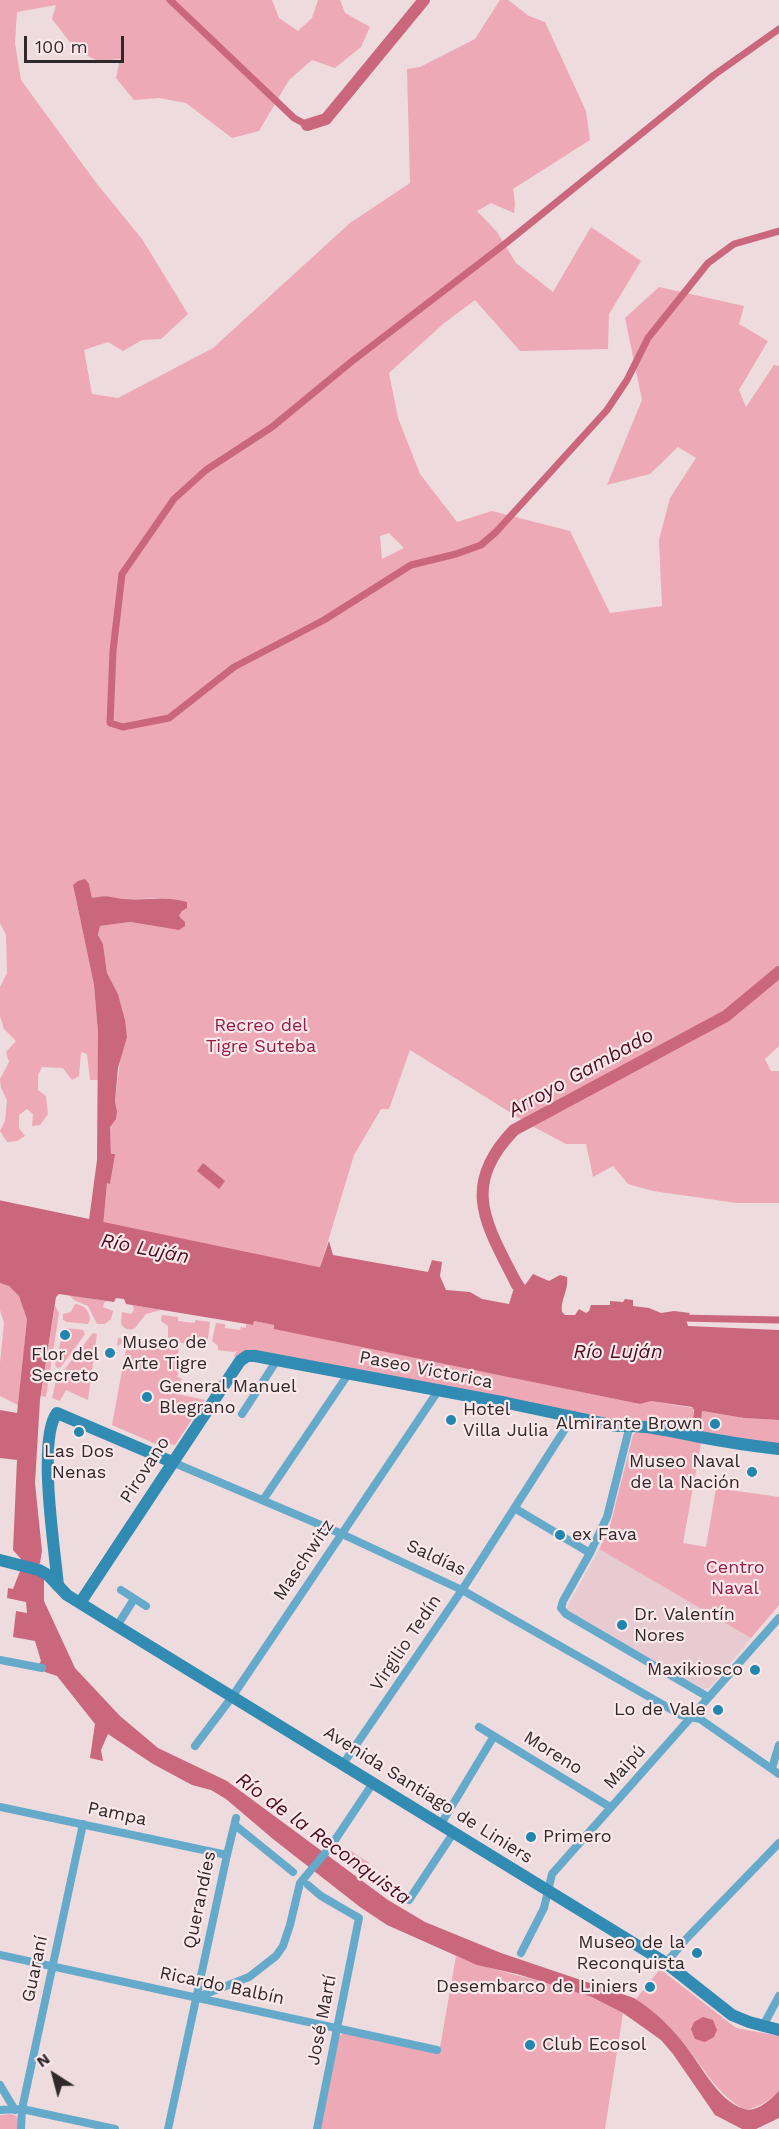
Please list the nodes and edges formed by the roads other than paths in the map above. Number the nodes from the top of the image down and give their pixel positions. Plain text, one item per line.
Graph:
1 (243, 1358) joint
2 (277, 1360) junction
3 (349, 1373) junction
4 (438, 1391) junction
5 (242, 1414) dead end
6 (572, 1418) junction
7 (630, 1425) junction
8 (779, 1449) edge
9 (172, 1462) junction
10 (263, 1500) junction
11 (516, 1509) junction
12 (342, 1533) junction
13 (55, 1552) junction
14 (590, 1552) junction
15 (0, 1560) edge
16 (39, 1570) junction
17 (58, 1586) junction
18 (121, 1590) dead end
19 (462, 1590) junction
20 (134, 1599) junction
21 (80, 1603) junction
22 (146, 1606) dead end
23 (779, 1618) edge
24 (117, 1626) junction
25 (0, 1660) edge
26 (42, 1668) dead end
27 (232, 1697) junction
28 (708, 1697) junction
29 (691, 1717) junction
30 (479, 1727) dead end
31 (494, 1736) junction
32 (195, 1746) dead end
33 (779, 1746) edge
34 (343, 1764) junction
35 (775, 1771) edge
36 (374, 1783) junction
37 (0, 1807) edge
38 (610, 1808) junction
39 (83, 1824) junction
40 (441, 1824) junction
41 (454, 1832) junction
42 (779, 1843) edge
43 (775, 1854) edge
44 (227, 1855) junction
45 (293, 1872) dead end
46 (306, 1881) junction
47 (548, 1891) junction
48 (396, 1892) dead end
49 (521, 1953) dead end
50 (0, 1955) edge
51 (666, 1963) junction
52 (52, 1966) junction
53 (779, 1996) edge
54 (196, 1997) junction
55 (764, 2026) junction
56 (338, 2028) junction
57 (779, 2030) edge
58 (437, 2050) dead end
59 (0, 2085) edge
60 (18, 2108) junction
61 (0, 2110) edge
62 (21, 2125) edge
63 (115, 2129) edge
64 (168, 2129) edge
65 (317, 2129) edge

1 - 2 street, Paseo Victorica
1 - 9 street, Pirovano
2 - 3 street, Paseo Victorica
2 - 5 street
3 - 4 street, Paseo Victorica
3 - 10 street
4 - 6 street, Paseo Victorica
4 - 12 street, Maschwitz
6 - 7 street, Paseo Victorica
6 - 11 street, Virgilio Tedín
7 - 8 street, Paseo Victorica
7 - 14 street
9 - 10 street, Saldías
9 - 13 street, Saldías
9 - 21 street, Pirovano
10 - 12 street, Saldías
11 - 14 street
11 - 19 street, Virgilio Tedín
12 - 19 street, Saldías
12 - 27 street, Maschwitz
13 - 16 street
13 - 17 street
14 - 28 street
15 - 16 street
16 - 17 street, Avenida Santiago de Liniers
17 - 21 street, Avenida Santiago de Liniers
18 - 20 street
19 - 29 street, Saldías
19 - 34 street, Virgilio Tedín
20 - 22 street
20 - 24 street
21 - 24 street, Avenida Santiago de Liniers
23 - 28 street, Maipú
24 - 27 street, Avenida Santiago de Liniers
25 - 26 street
27 - 32 street, Maschwitz
27 - 34 street, Avenida Santiago de Liniers
28 - 29 street, Maipú
29 - 35 street, Saldías
29 - 38 street, Maipú
30 - 31 street, Moreno
31 - 38 street, Moreno
31 - 40 street
33 - 35 street
34 - 36 street, Avenida Santiago de Liniers
36 - 40 street, Avenida Santiago de Liniers
36 - 46 street
37 - 39 street, Pampa
38 - 47 street, Maipú
39 - 44 street, Pampa
39 - 52 street, Guaraní
40 - 41 street, Avenida Santiago de Liniers
41 - 47 street, Avenida Santiago de Liniers
41 - 48 street
42 - 43 street
43 - 51 street
44 - 45 street, Querandíes
44 - 54 street, Querandíes
46 - 54 street
46 - 56 street, José Martí
47 - 49 street, Maipú
47 - 51 street, Avenida Santiago de Liniers
50 - 52 street, Ricardo Balbín
51 - 55 street, Avenida Santiago de Liniers
52 - 54 street, Ricardo Balbín
52 - 60 street, Guaraní
53 - 55 street
54 - 56 street, Ricardo Balbín
54 - 64 street, Querandíes
55 - 57 street, Avenida Santiago de Liniers
56 - 58 street, Ricardo Balbín
56 - 65 street, José Martí
59 - 60 street
60 - 61 street
60 - 62 street, Guaraní
60 - 63 street

